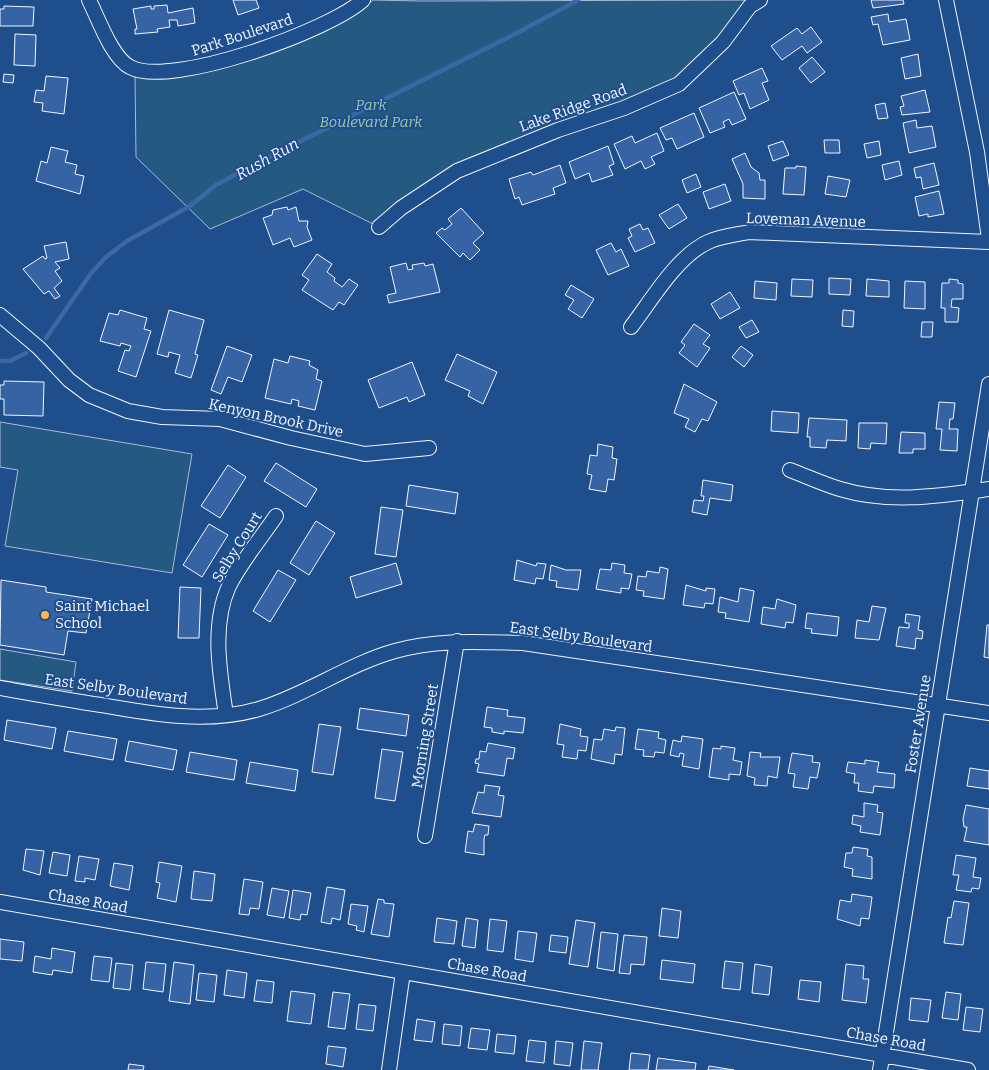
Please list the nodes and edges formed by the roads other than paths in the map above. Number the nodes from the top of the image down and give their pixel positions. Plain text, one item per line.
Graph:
1 (89, 0) edge
2 (362, 0) edge
3 (760, 0) edge
4 (946, 0) edge
5 (379, 227) dead end
6 (989, 241) edge
7 (0, 316) edge
8 (631, 327) dead end
9 (989, 384) edge
10 (429, 448) dead end
11 (790, 470) dead end
12 (989, 488) edge
13 (973, 491) junction
14 (276, 516) dead end
15 (457, 641) junction
16 (0, 688) edge
17 (937, 705) junction
18 (989, 713) edge
19 (226, 715) junction
20 (425, 836) dead end
21 (0, 902) edge
22 (403, 972) junction
23 (882, 1055) junction
24 (389, 1070) edge
25 (880, 1070) edge
26 (968, 1070) edge

1 - 2 street, Park Boulevard
3 - 5 street, Lake Ridge Road
4 - 6 street
6 - 8 street, Loveman Avenue
7 - 10 street, Kenyon Brook Drive
9 - 13 street, Foster Avenue
11 - 13 street
12 - 13 street
13 - 17 street, Foster Avenue
14 - 19 street, Selby Court
15 - 17 street, East Selby Boulevard
15 - 19 street, East Selby Boulevard
15 - 20 street, Morning Street
16 - 19 street, East Selby Boulevard
17 - 18 street, East Selby Boulevard
17 - 23 street, Foster Avenue
21 - 22 street, Chase Road
22 - 23 street, Chase Road
22 - 24 street
23 - 25 street, Foster Avenue
23 - 26 street, Chase Road

